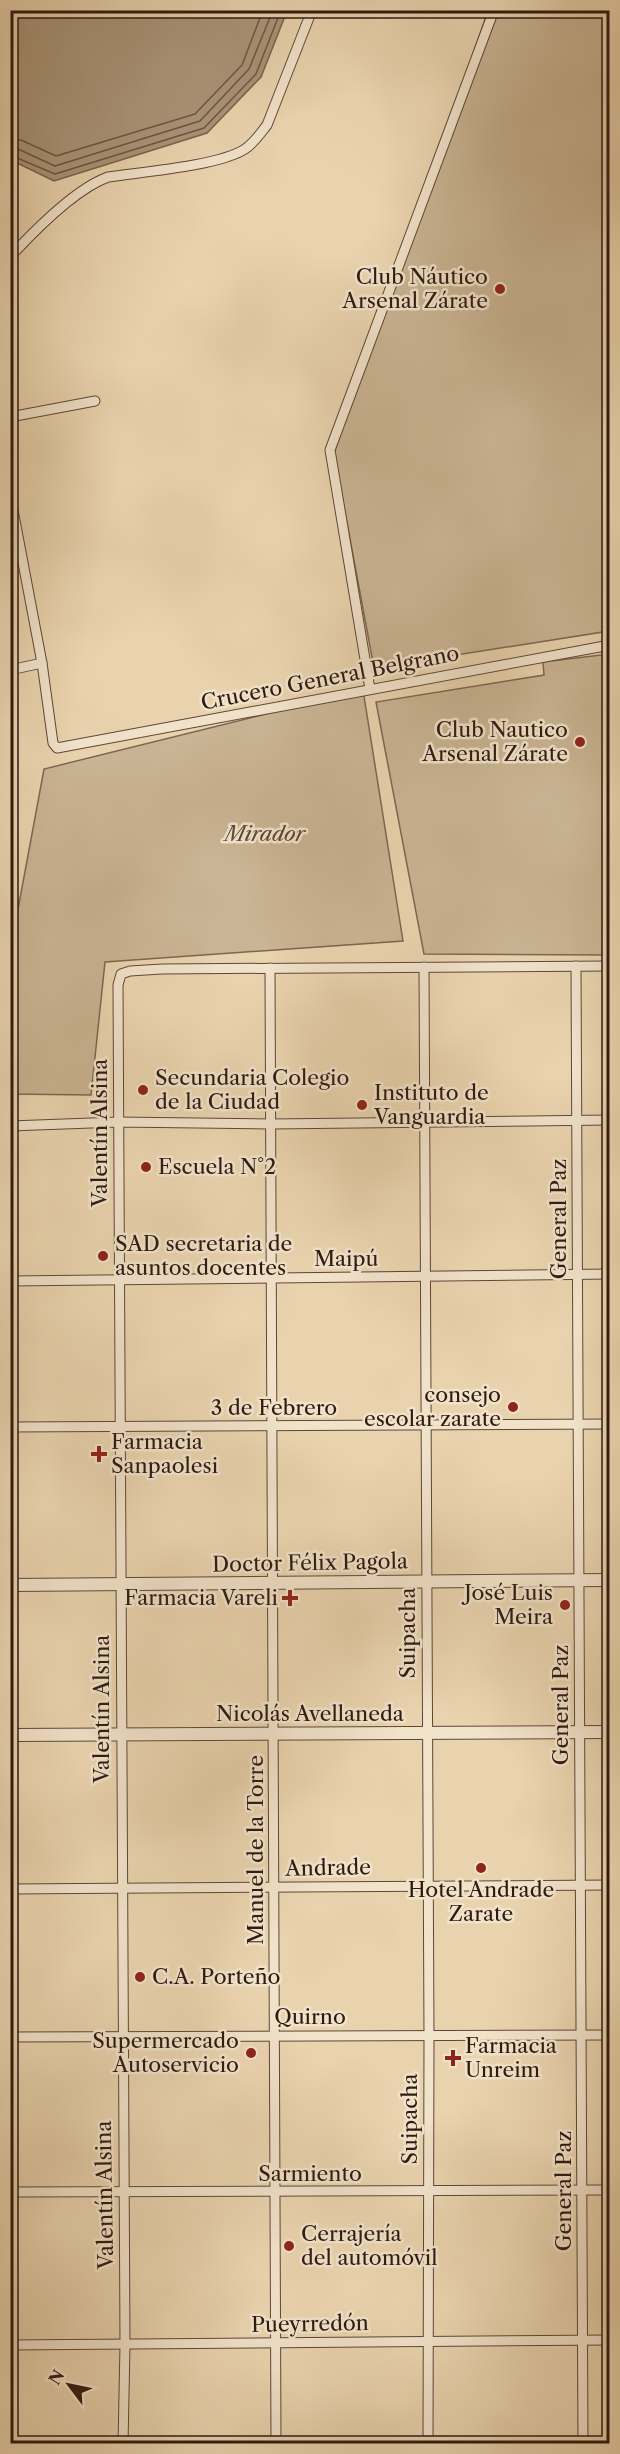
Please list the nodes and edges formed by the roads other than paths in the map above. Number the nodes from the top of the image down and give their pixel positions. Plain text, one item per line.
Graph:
1 (312, 10) edge
2 (494, 10) edge
3 (10, 257) edge
4 (95, 401) dead end
5 (10, 417) edge
6 (10, 494) edge
7 (609, 645) edge
8 (42, 663) junction
9 (10, 670) edge
10 (370, 689) junction
11 (576, 966) junction
12 (609, 966) edge
13 (424, 967) junction
14 (270, 968) junction
15 (577, 1120) junction
16 (609, 1120) edge
17 (425, 1121) junction
18 (118, 1122) junction
19 (271, 1124) junction
20 (10, 1126) edge
21 (578, 1274) junction
22 (609, 1274) edge
23 (425, 1277) junction
24 (271, 1278) junction
25 (118, 1279) junction
26 (10, 1281) edge
27 (578, 1424) junction
28 (609, 1424) edge
29 (425, 1425) junction
30 (119, 1426) junction
31 (272, 1426) junction
32 (10, 1427) edge
33 (579, 1580) junction
34 (609, 1580) edge
35 (426, 1582) junction
36 (273, 1583) junction
37 (120, 1584) junction
38 (10, 1585) edge
39 (426, 1732) junction
40 (580, 1732) junction
41 (609, 1732) edge
42 (273, 1733) junction
43 (120, 1734) junction
44 (10, 1735) edge
45 (428, 1885) junction
46 (580, 1885) junction
47 (609, 1885) edge
48 (273, 1887) junction
49 (121, 1888) junction
50 (10, 1889) edge
51 (275, 2034) junction
52 (609, 2034) edge
53 (581, 2035) junction
54 (429, 2036) junction
55 (10, 2037) edge
56 (121, 2038) junction
57 (582, 2190) junction
58 (609, 2190) edge
59 (428, 2191) junction
60 (10, 2192) edge
61 (123, 2192) junction
62 (275, 2192) junction
63 (582, 2340) junction
64 (609, 2340) edge
65 (428, 2341) junction
66 (276, 2343) junction
67 (10, 2345) edge
68 (125, 2345) junction
69 (123, 2444) edge
70 (276, 2444) edge
71 (428, 2444) edge
72 (582, 2444) edge

1 - 3 street
2 - 10 street
4 - 5 street
6 - 8 street
7 - 10 street, Crucero General Belgrano
8 - 9 street
8 - 10 street, Crucero General Belgrano
11 - 12 street
11 - 13 street
11 - 15 street, General Paz
13 - 14 street
13 - 17 street, Suipacha
14 - 18 street, Valentín Alsina
14 - 19 street, Manuel de la Torre
15 - 16 street
15 - 17 street
15 - 21 street, General Paz
17 - 19 street
17 - 23 street, Suipacha
18 - 19 street
18 - 20 street
18 - 25 street, Valentín Alsina
19 - 24 street, Manuel de la Torre
21 - 22 street, Maipú
21 - 23 street, Maipú
21 - 27 street, General Paz
23 - 24 street, Maipú
23 - 29 street, Suipacha
24 - 25 street, Maipú
24 - 31 street, Manuel de la Torre
25 - 26 street, Maipú
25 - 30 street, Valentín Alsina
27 - 28 street, 3 de Febrero
27 - 29 street, 3 de Febrero
27 - 33 street, General Paz
29 - 31 street, 3 de Febrero
29 - 35 street, Suipacha
30 - 31 street, 3 de Febrero
30 - 32 street, 3 de Febrero
30 - 37 street, Valentín Alsina
31 - 36 street, Manuel de la Torre
33 - 34 street, Doctor Félix Pagola
33 - 35 street, Doctor Félix Pagola
33 - 40 street, General Paz
35 - 36 street, Doctor Félix Pagola
35 - 39 street, Suipacha
36 - 37 street, Doctor Félix Pagola
36 - 42 street, Manuel de la Torre
37 - 38 street, Doctor Félix Pagola
37 - 43 street, Valentín Alsina
39 - 40 street, Nicolás Avellaneda
39 - 42 street, Nicolás Avellaneda
39 - 45 street, Suipacha
40 - 41 street, Nicolás Avellaneda
40 - 46 street, General Paz
42 - 43 street, Nicolás Avellaneda
42 - 48 street, Manuel de la Torre
43 - 44 street, Nicolás Avellaneda
43 - 49 street, Valentín Alsina
45 - 46 street, Andrade
45 - 48 street, Andrade
45 - 54 street, Suipacha
46 - 47 street, Andrade
46 - 53 street, General Paz
48 - 49 street, Andrade
48 - 51 street, Manuel de la Torre
49 - 50 street, Andrade
49 - 56 street, Valentín Alsina
51 - 54 street, Quirno
51 - 56 street, Quirno
51 - 62 street, Manuel de la Torre
52 - 53 street, Quirno
53 - 54 street, Quirno
53 - 57 street, General Paz
54 - 59 street, Suipacha
55 - 56 street, Quirno
56 - 61 street, Valentín Alsina
57 - 58 street, Sarmiento
57 - 59 street, Sarmiento
57 - 63 street, General Paz
59 - 62 street, Sarmiento
59 - 65 street, Suipacha
60 - 61 street, Sarmiento
61 - 62 street, Sarmiento
61 - 68 street, Valentín Alsina
62 - 66 street, Manuel de la Torre
63 - 64 street, Pueyrredón
63 - 65 street, Pueyrredón
63 - 72 street, General Paz
65 - 66 street, Pueyrredón
65 - 71 street, Suipacha
66 - 68 street, Pueyrredón
66 - 70 street, Manuel de la Torre
67 - 68 street, Pueyrredón
68 - 69 street, Valentín Alsina

